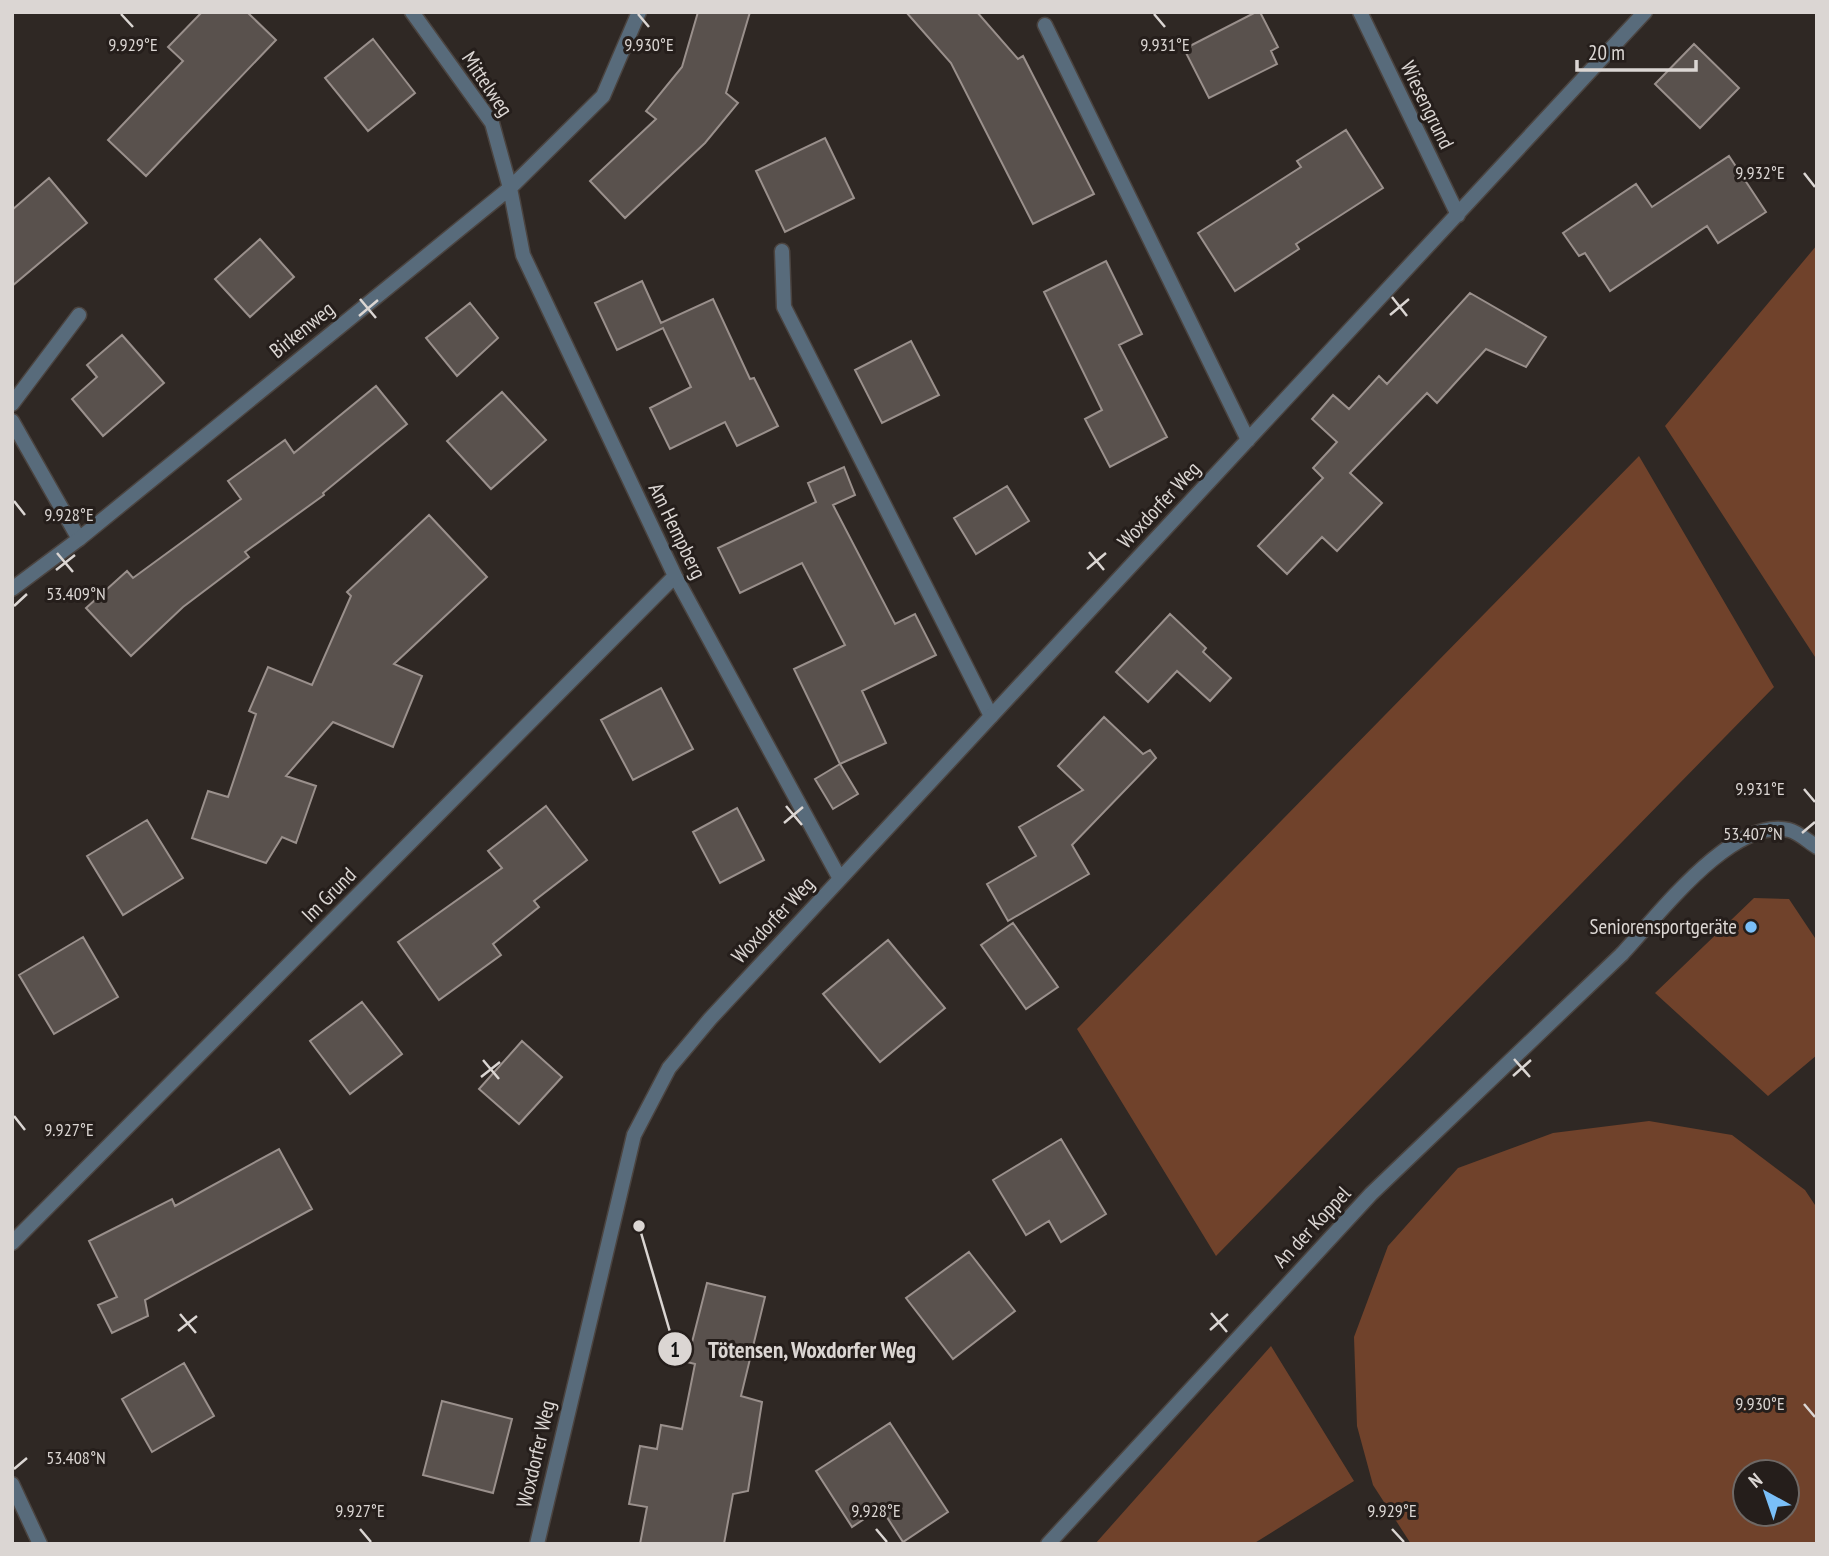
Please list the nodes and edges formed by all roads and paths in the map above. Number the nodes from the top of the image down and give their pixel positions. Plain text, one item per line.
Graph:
1 (412, 12) edge
2 (639, 12) edge
3 (1360, 12) edge
4 (1645, 12) edge
5 (1045, 25) dead end
6 (510, 188) junction
7 (1458, 215) junction
8 (782, 251) dead end
9 (79, 315) dead end
10 (12, 404) edge
11 (12, 421) edge
12 (1248, 440) junction
13 (79, 539) junction
14 (675, 576) junction
15 (12, 589) edge
16 (991, 716) junction
17 (1817, 847) edge
18 (840, 879) junction
19 (12, 1242) edge
20 (12, 1484) edge
21 (40, 1544) edge
22 (537, 1544) edge
23 (1048, 1544) edge

1 - 6 street, Mittelweg
2 - 6 street, Birkenweg
3 - 7 street, Wiesengrund
4 - 7 street, Woxdorfer Weg
5 - 12 street
6 - 13 street, Birkenweg
6 - 14 street, Am Hempberg
7 - 12 street, Woxdorfer Weg
8 - 16 street
9 - 10 street
11 - 13 street
12 - 16 street, Woxdorfer Weg
13 - 15 street, Birkenweg
14 - 18 street, Am Hempberg
14 - 19 street, Im Grund
16 - 18 street, Woxdorfer Weg
17 - 23 street, An der Koppel
18 - 22 street, Woxdorfer Weg
20 - 21 street

